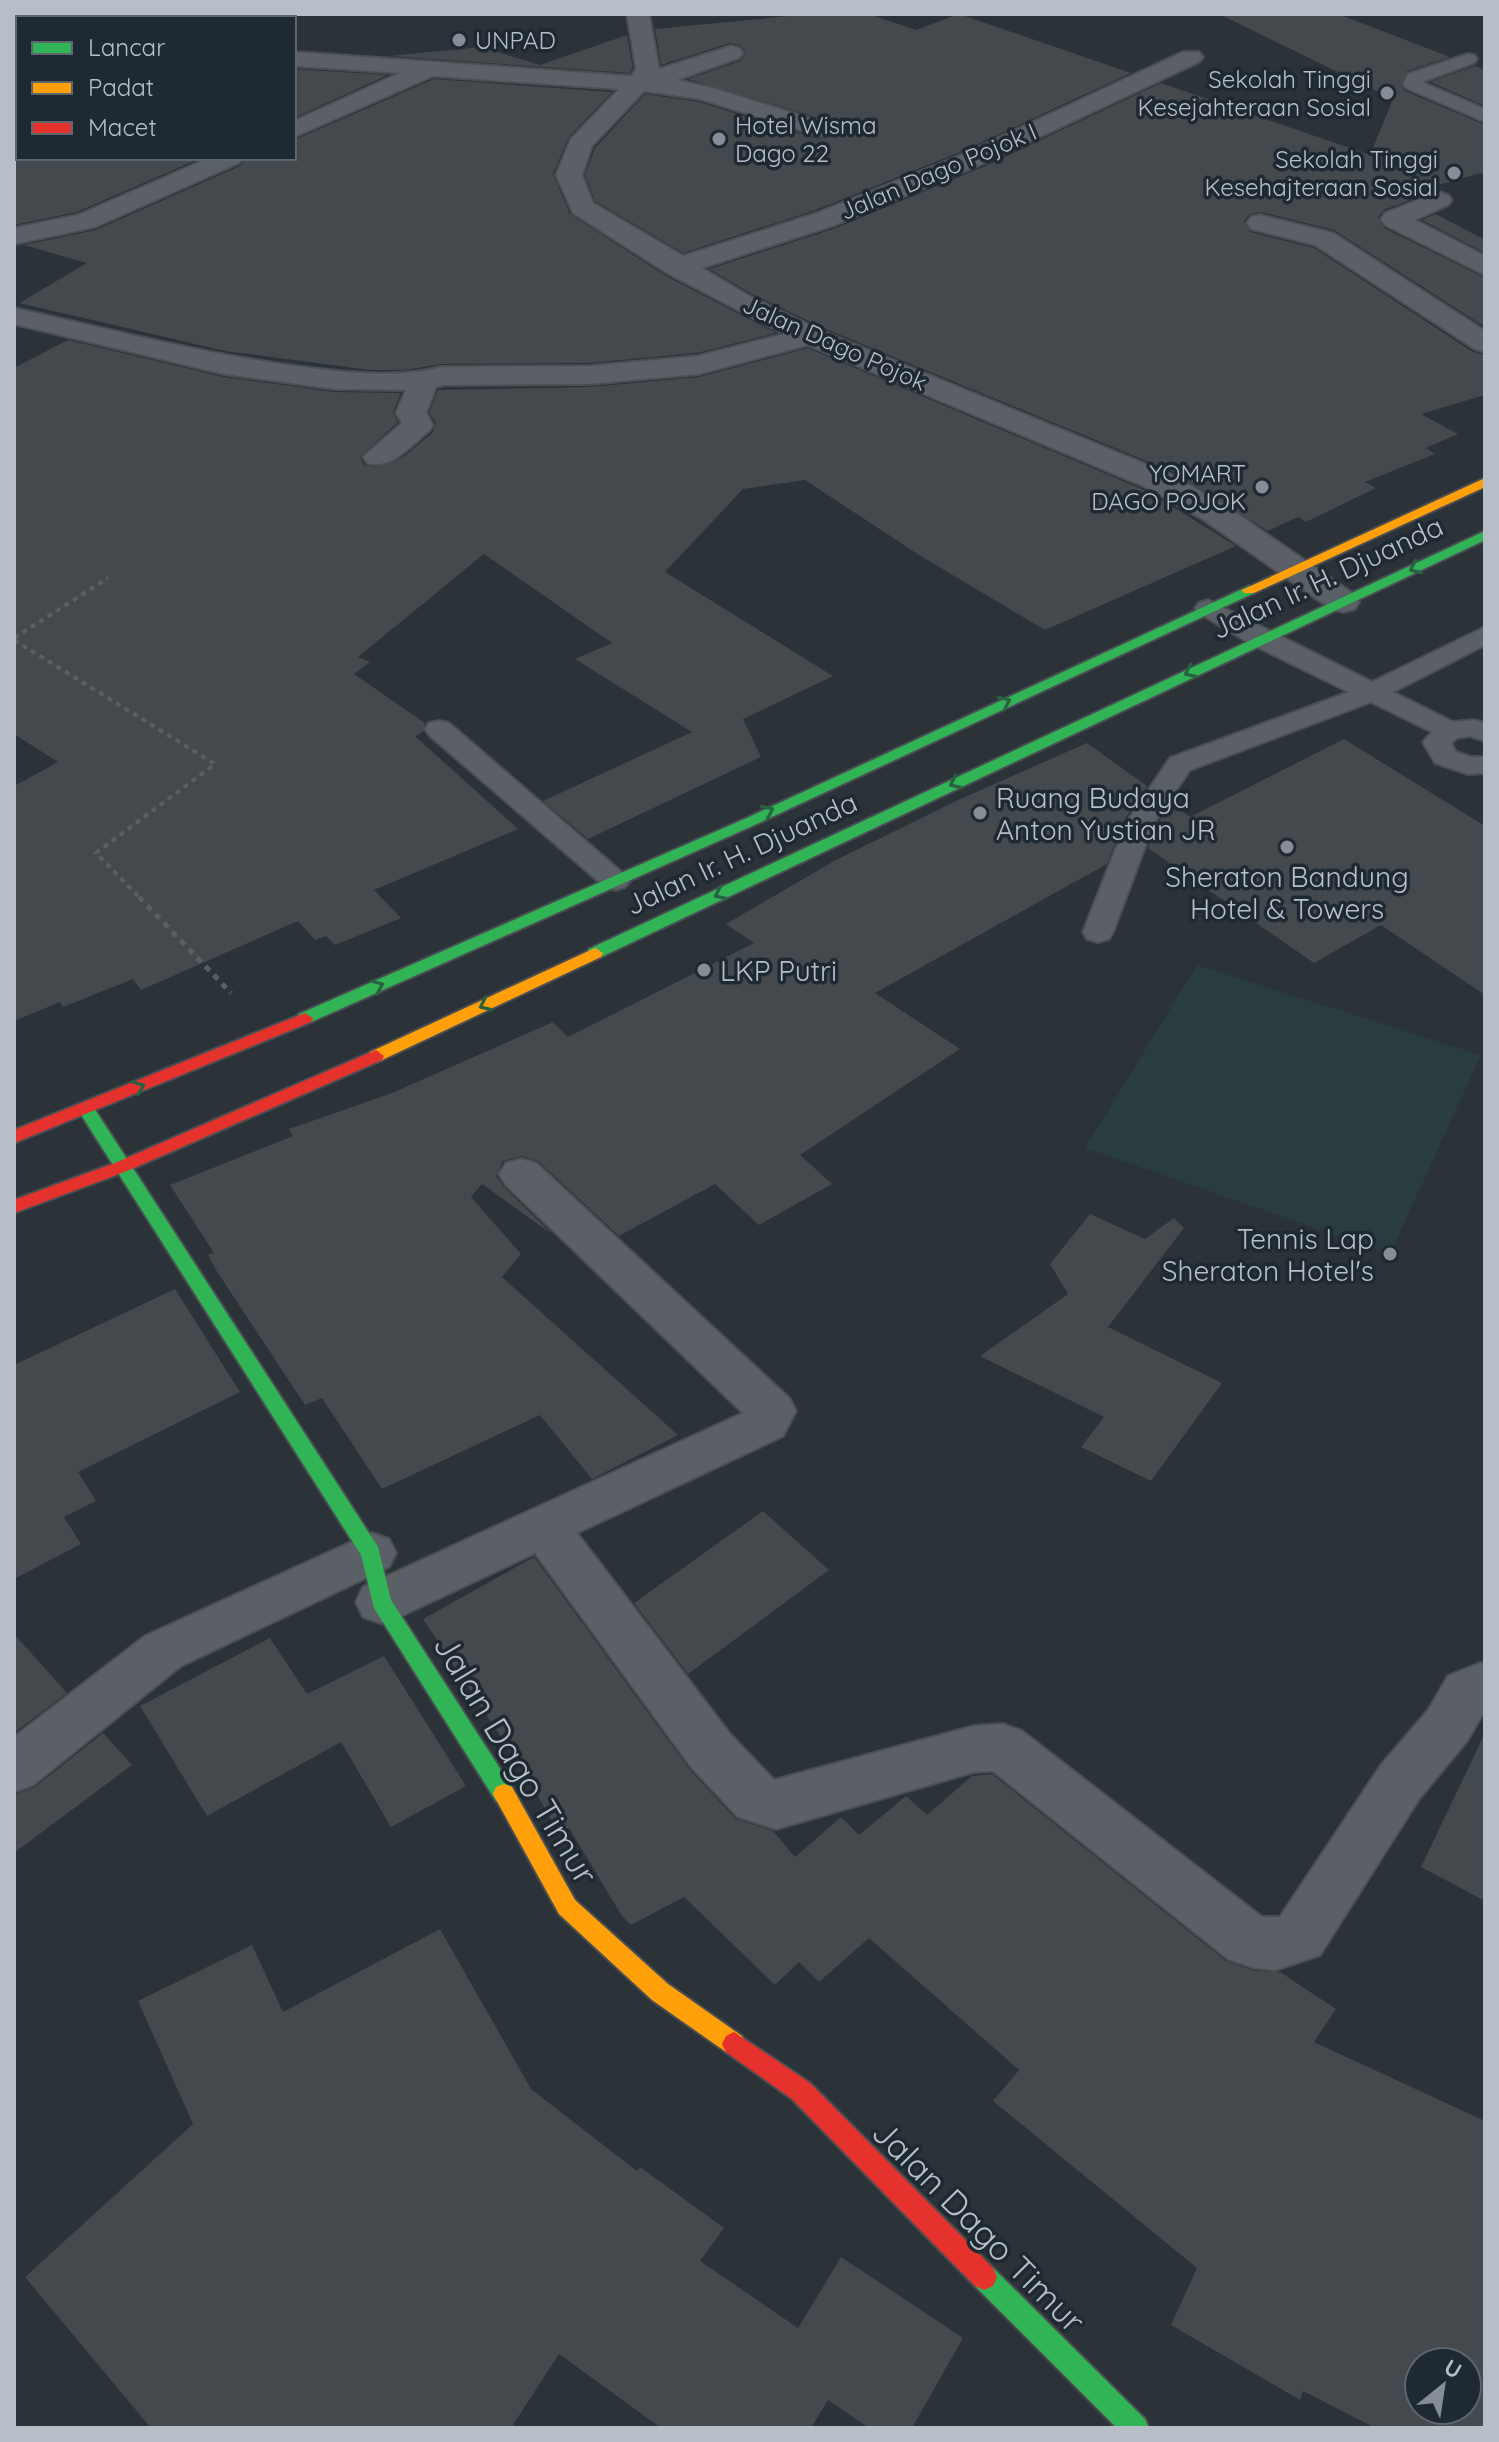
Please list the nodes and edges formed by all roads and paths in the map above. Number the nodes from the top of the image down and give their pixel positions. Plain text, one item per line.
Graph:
1 (638, 14) edge
2 (731, 53) dead end
3 (1191, 57) dead end
4 (296, 59) edge
5 (1468, 59) dead end
6 (427, 69) junction
7 (643, 79) junction
8 (1485, 116) edge
9 (296, 129) edge
10 (819, 129) dead end
11 (225, 160) edge
12 (1439, 200) dead end
13 (1260, 223) dead end
14 (14, 236) edge
15 (677, 267) junction
16 (1485, 267) edge
17 (14, 316) edge
18 (810, 336) junction
19 (1485, 343) edge
20 (424, 382) junction
21 (378, 457) dead end
22 (1485, 482) edge
23 (1485, 535) edge
24 (1295, 568) junction
25 (108, 578) dead end
26 (1343, 602) junction
27 (1208, 608) junction
28 (1485, 635) edge
29 (1260, 638) junction
30 (14, 639) edge
31 (1371, 693) junction
32 (439, 729) dead end
33 (1449, 730) junction
34 (1485, 733) edge
35 (1485, 765) edge
36 (615, 881) junction
37 (1098, 932) dead end
38 (271, 1034) junction
39 (86, 1109) junction
40 (14, 1137) edge
41 (121, 1167) junction
42 (521, 1174) dead end
43 (14, 1207) edge
44 (545, 1528) junction
45 (371, 1553) junction
46 (381, 1602) junction
47 (1485, 1688) edge
48 (14, 1768) edge
49 (1136, 2428) edge

1 - 7 street
2 - 7 street
3 - 15 street, Jalan Dago Pojok I
4 - 6 street
5 - 8 lane
6 - 7 street
6 - 9 street
7 - 10 street
7 - 15 street, Jalan Dago Pojok
11 - 14 street
12 - 16 street
13 - 19 street
15 - 18 street, Jalan Dago Pojok
17 - 20 street
18 - 20 street
18 - 24 street, Jalan Dago Pojok
20 - 21 street
22 - 24 main road, Jalan Ir. H. Djuanda
23 -> 26 main road, Jalan Ir. H. Djuanda
24 - 26 street, Jalan Dago Pojok
24 - 27 main road, Jalan Ir. H. Djuanda
25 - 30 path
26 - 29 main road, Jalan Ir. H. Djuanda
27 - 29 lane
36 -> 27 main road, Jalan Ir. H. Djuanda
28 - 31 lane
29 - 31 lane
29 -> 41 main road, Jalan Ir. H. Djuanda
30 - 38 path
31 - 33 lane
31 - 37 lane
32 - 36 lane
33 - 34 lane
33 - 35 lane
38 -> 36 main road, Jalan Ir. H. Djuanda
39 -> 38 main road, Jalan Ir. H. Djuanda
39 - 40 main road, Jalan Ir. H. Djuanda
39 - 41 main road, Jalan Dago Timur
41 - 43 main road, Jalan Ir. H. Djuanda
41 - 45 main road, Jalan Dago Timur
42 - 44 street
44 - 46 street
44 - 47 street
45 - 46 main road, Jalan Dago Timur
45 - 48 street
46 - 49 main road, Jalan Dago Timur

